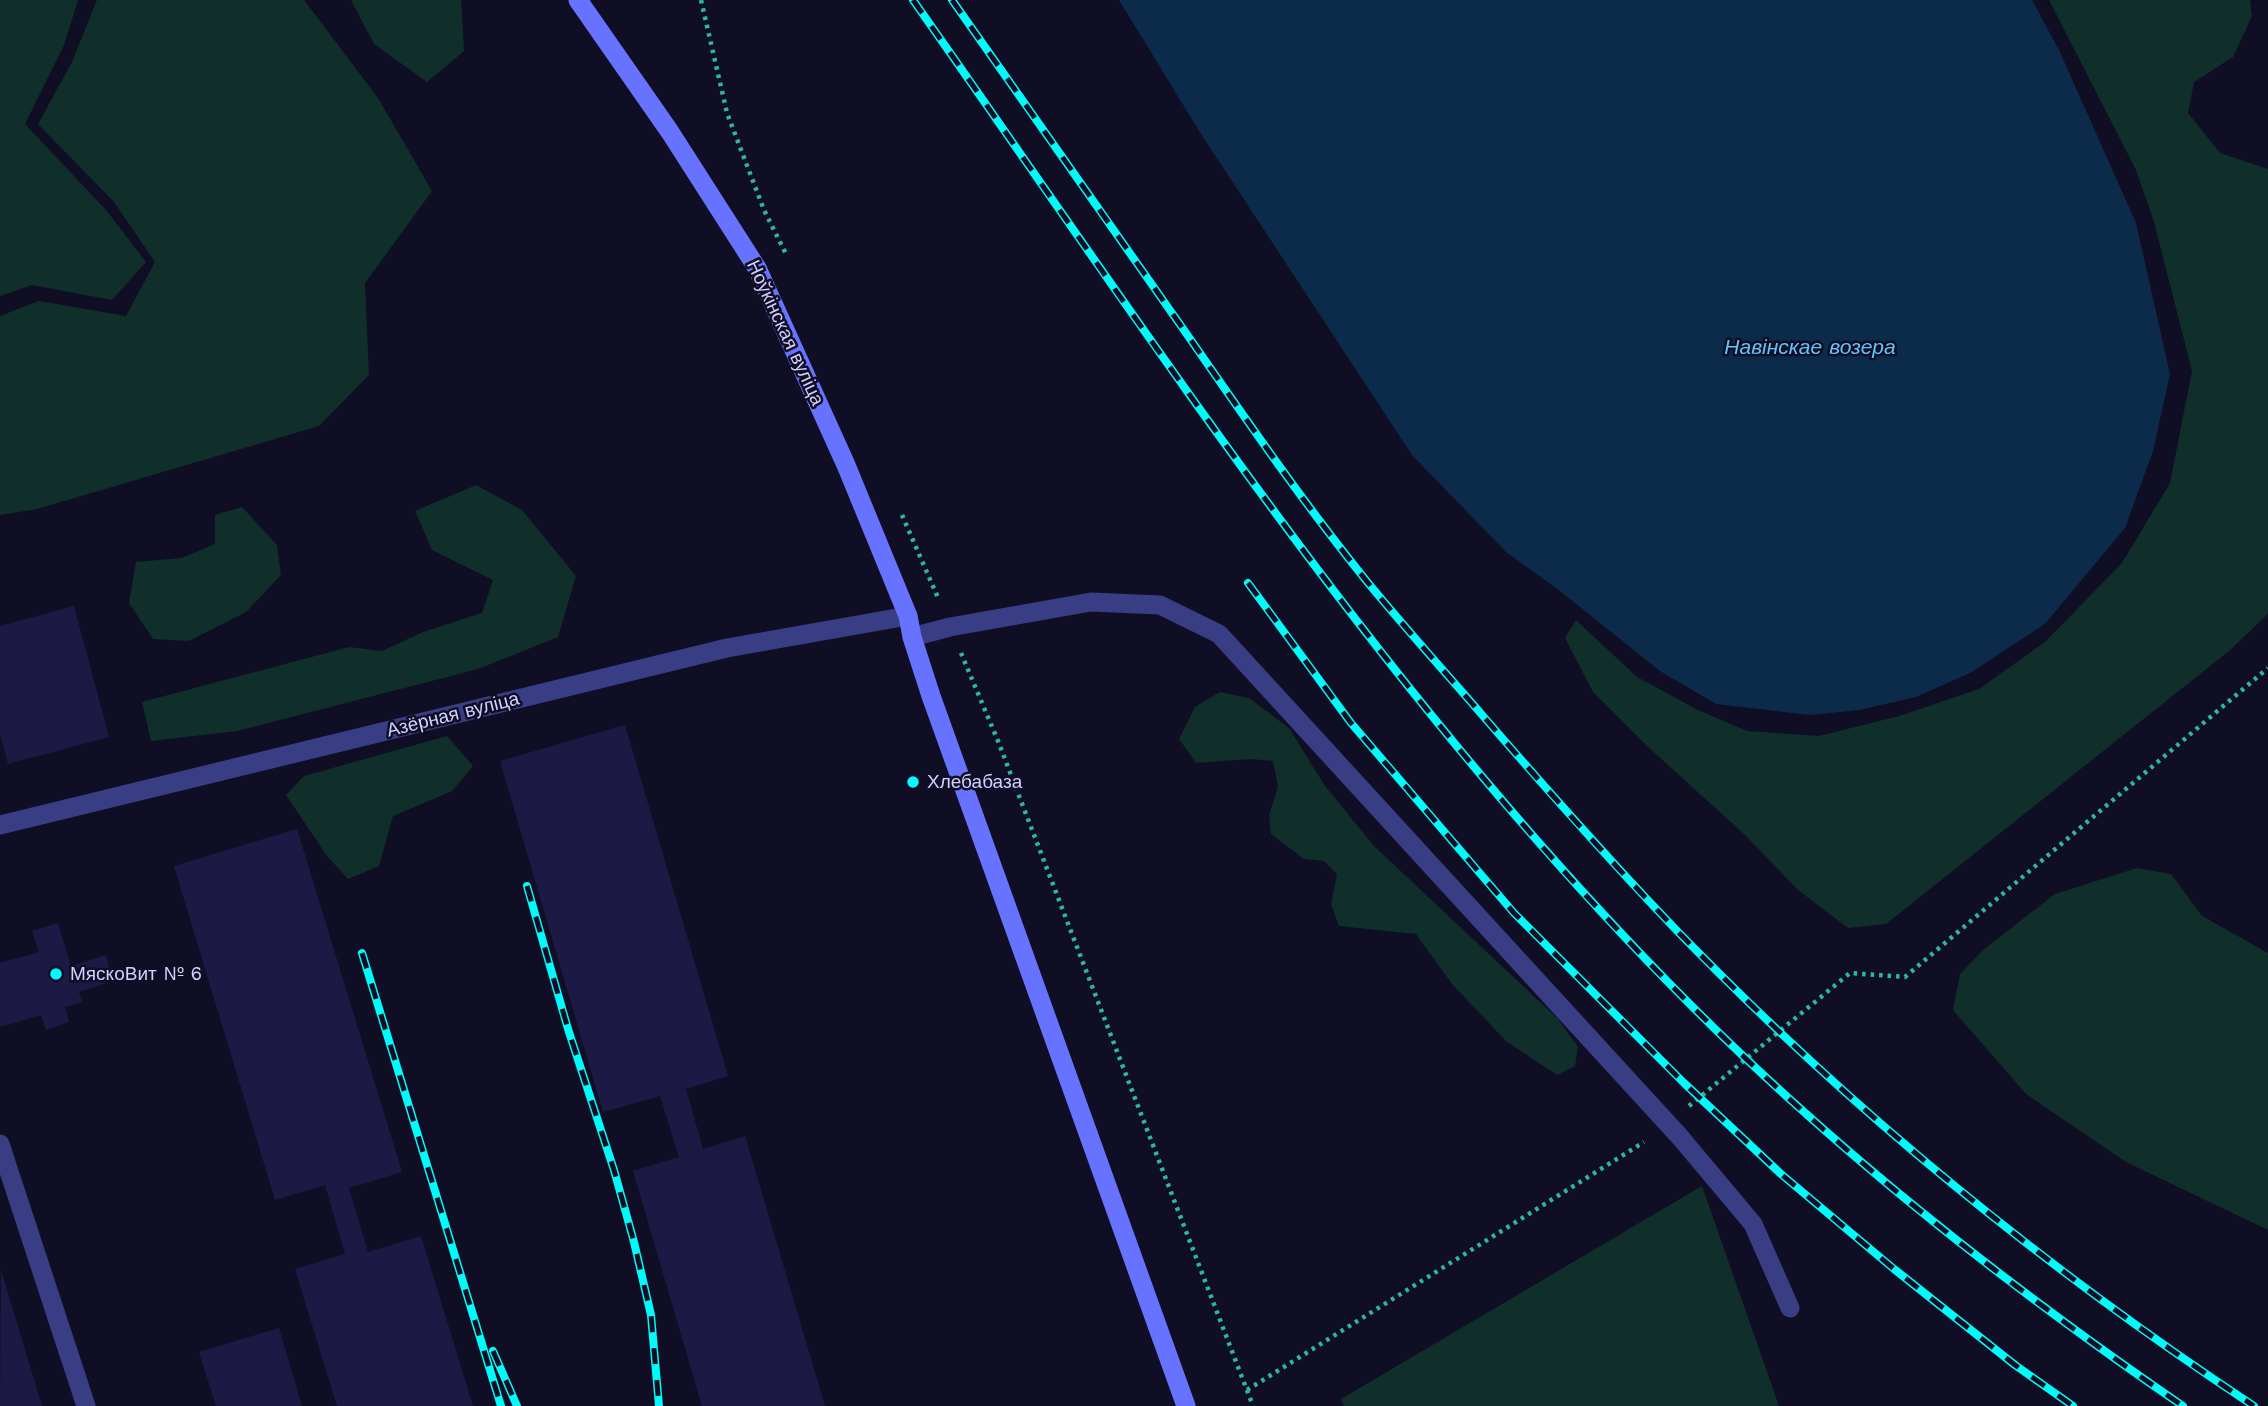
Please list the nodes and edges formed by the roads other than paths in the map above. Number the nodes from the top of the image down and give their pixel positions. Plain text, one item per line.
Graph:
1 (578, 0) edge
2 (908, 616) junction
3 (912, 637) junction
4 (0, 825) edge
5 (0, 1144) edge
6 (1790, 1308) dead end
7 (86, 1406) edge
8 (1186, 1406) edge

1 - 2 main road, Ноўкінская вуліца
2 - 3 main road, Ноўкінская вуліца
2 - 4 street, Азёрная вуліца
3 - 6 street
3 - 8 main road, Ноўкінская вуліца
5 - 7 street

